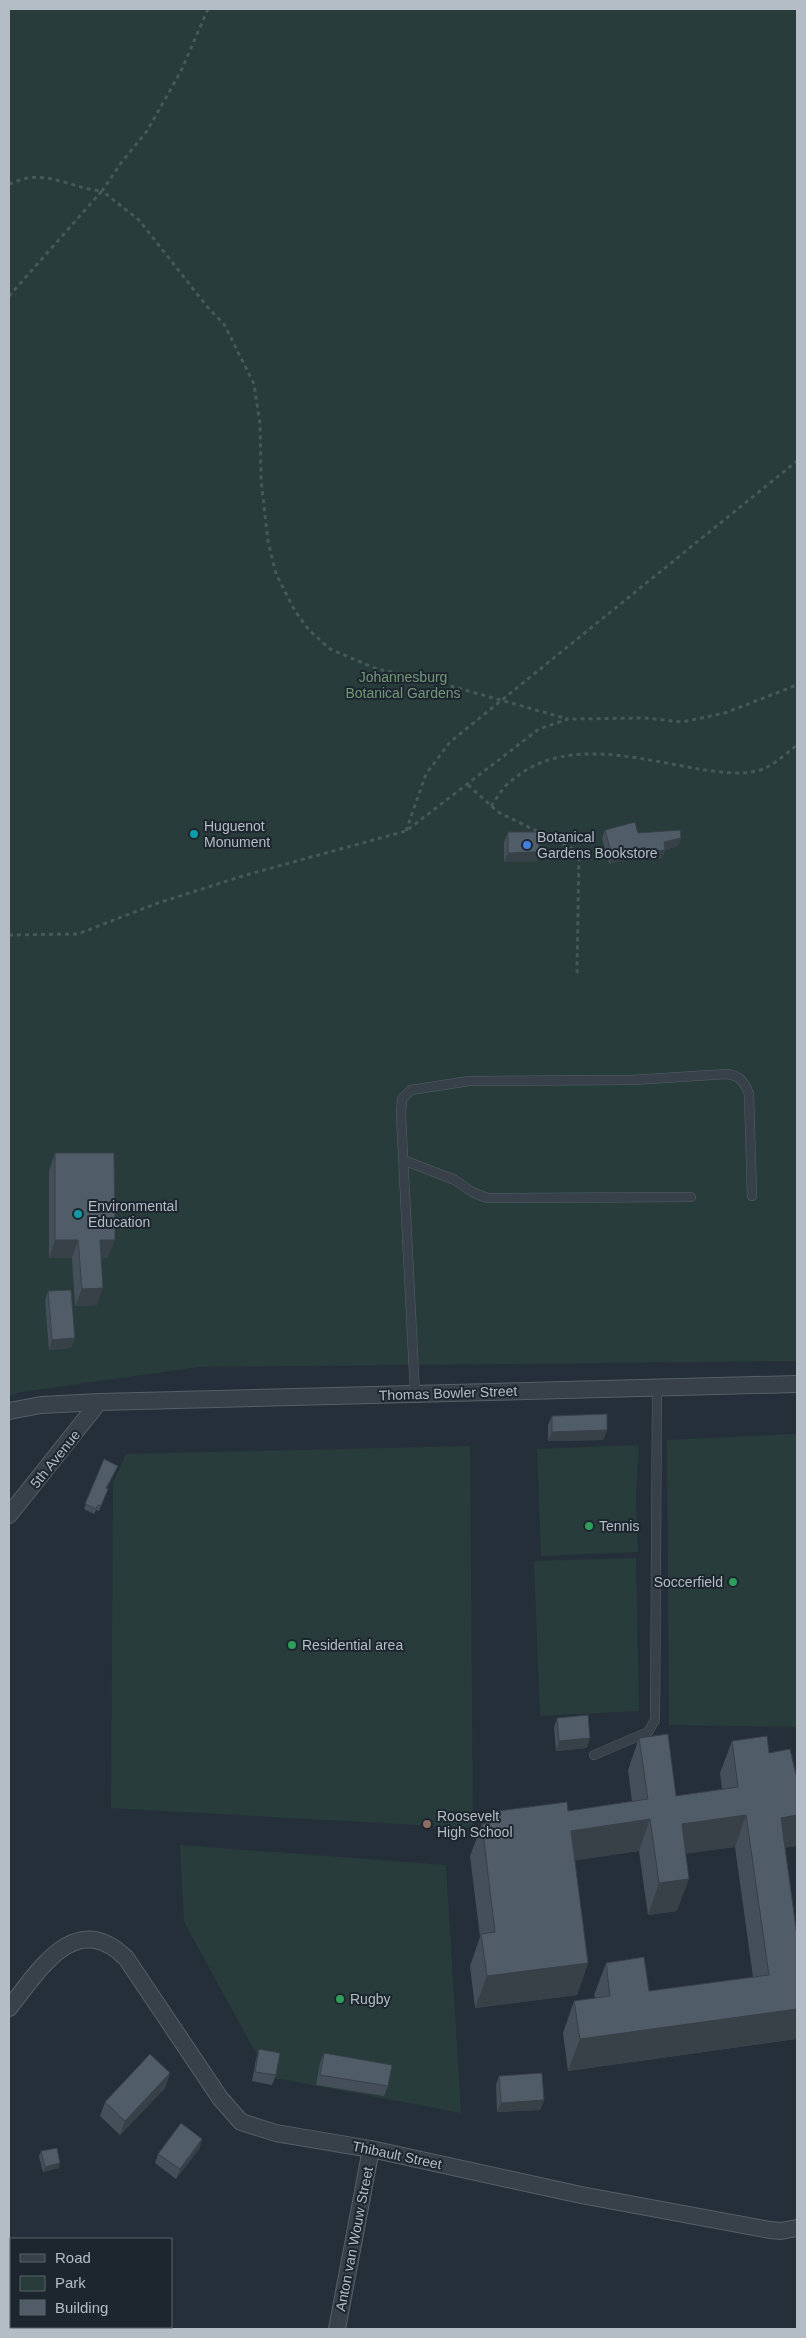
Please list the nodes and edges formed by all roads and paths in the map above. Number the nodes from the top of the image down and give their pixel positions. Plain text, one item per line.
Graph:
1 (208, 9) edge
2 (9, 184) edge
3 (102, 191) junction
4 (9, 296) edge
5 (797, 461) edge
6 (797, 686) edge
7 (500, 700) junction
8 (568, 719) junction
9 (797, 745) edge
10 (468, 785) junction
11 (491, 806) junction
12 (406, 831) junction
13 (9, 935) edge
14 (577, 972) dead end
15 (403, 1160) junction
16 (752, 1196) dead end
17 (691, 1197) dead end
18 (797, 1384) edge
19 (656, 1388) junction
20 (415, 1394) junction
21 (99, 1402) junction
22 (9, 1411) edge
23 (9, 1515) edge
24 (594, 1756) dead end
25 (9, 2008) edge
26 (371, 2149) junction
27 (797, 2228) edge
28 (336, 2329) edge

1 - 3 path
2 - 3 path
3 - 4 path
3 - 7 path
5 - 7 path
6 - 8 path
7 - 8 path
7 - 12 path
8 - 10 path
9 - 11 path
10 - 11 path
10 - 12 path
11 - 14 path
12 - 13 path
15 - 16 lane
15 - 17 lane
15 - 20 lane
18 - 19 street, Thomas Bowler Street
19 - 20 street, Thomas Bowler Street
19 - 24 lane
20 - 21 street, Thomas Bowler Street
21 - 22 street, Thomas Bowler Street
21 - 23 street, 5th Avenue
25 - 26 street, Thibault Street
26 - 27 street, Thibault Street
26 - 28 street, Anton van Wouw Street

